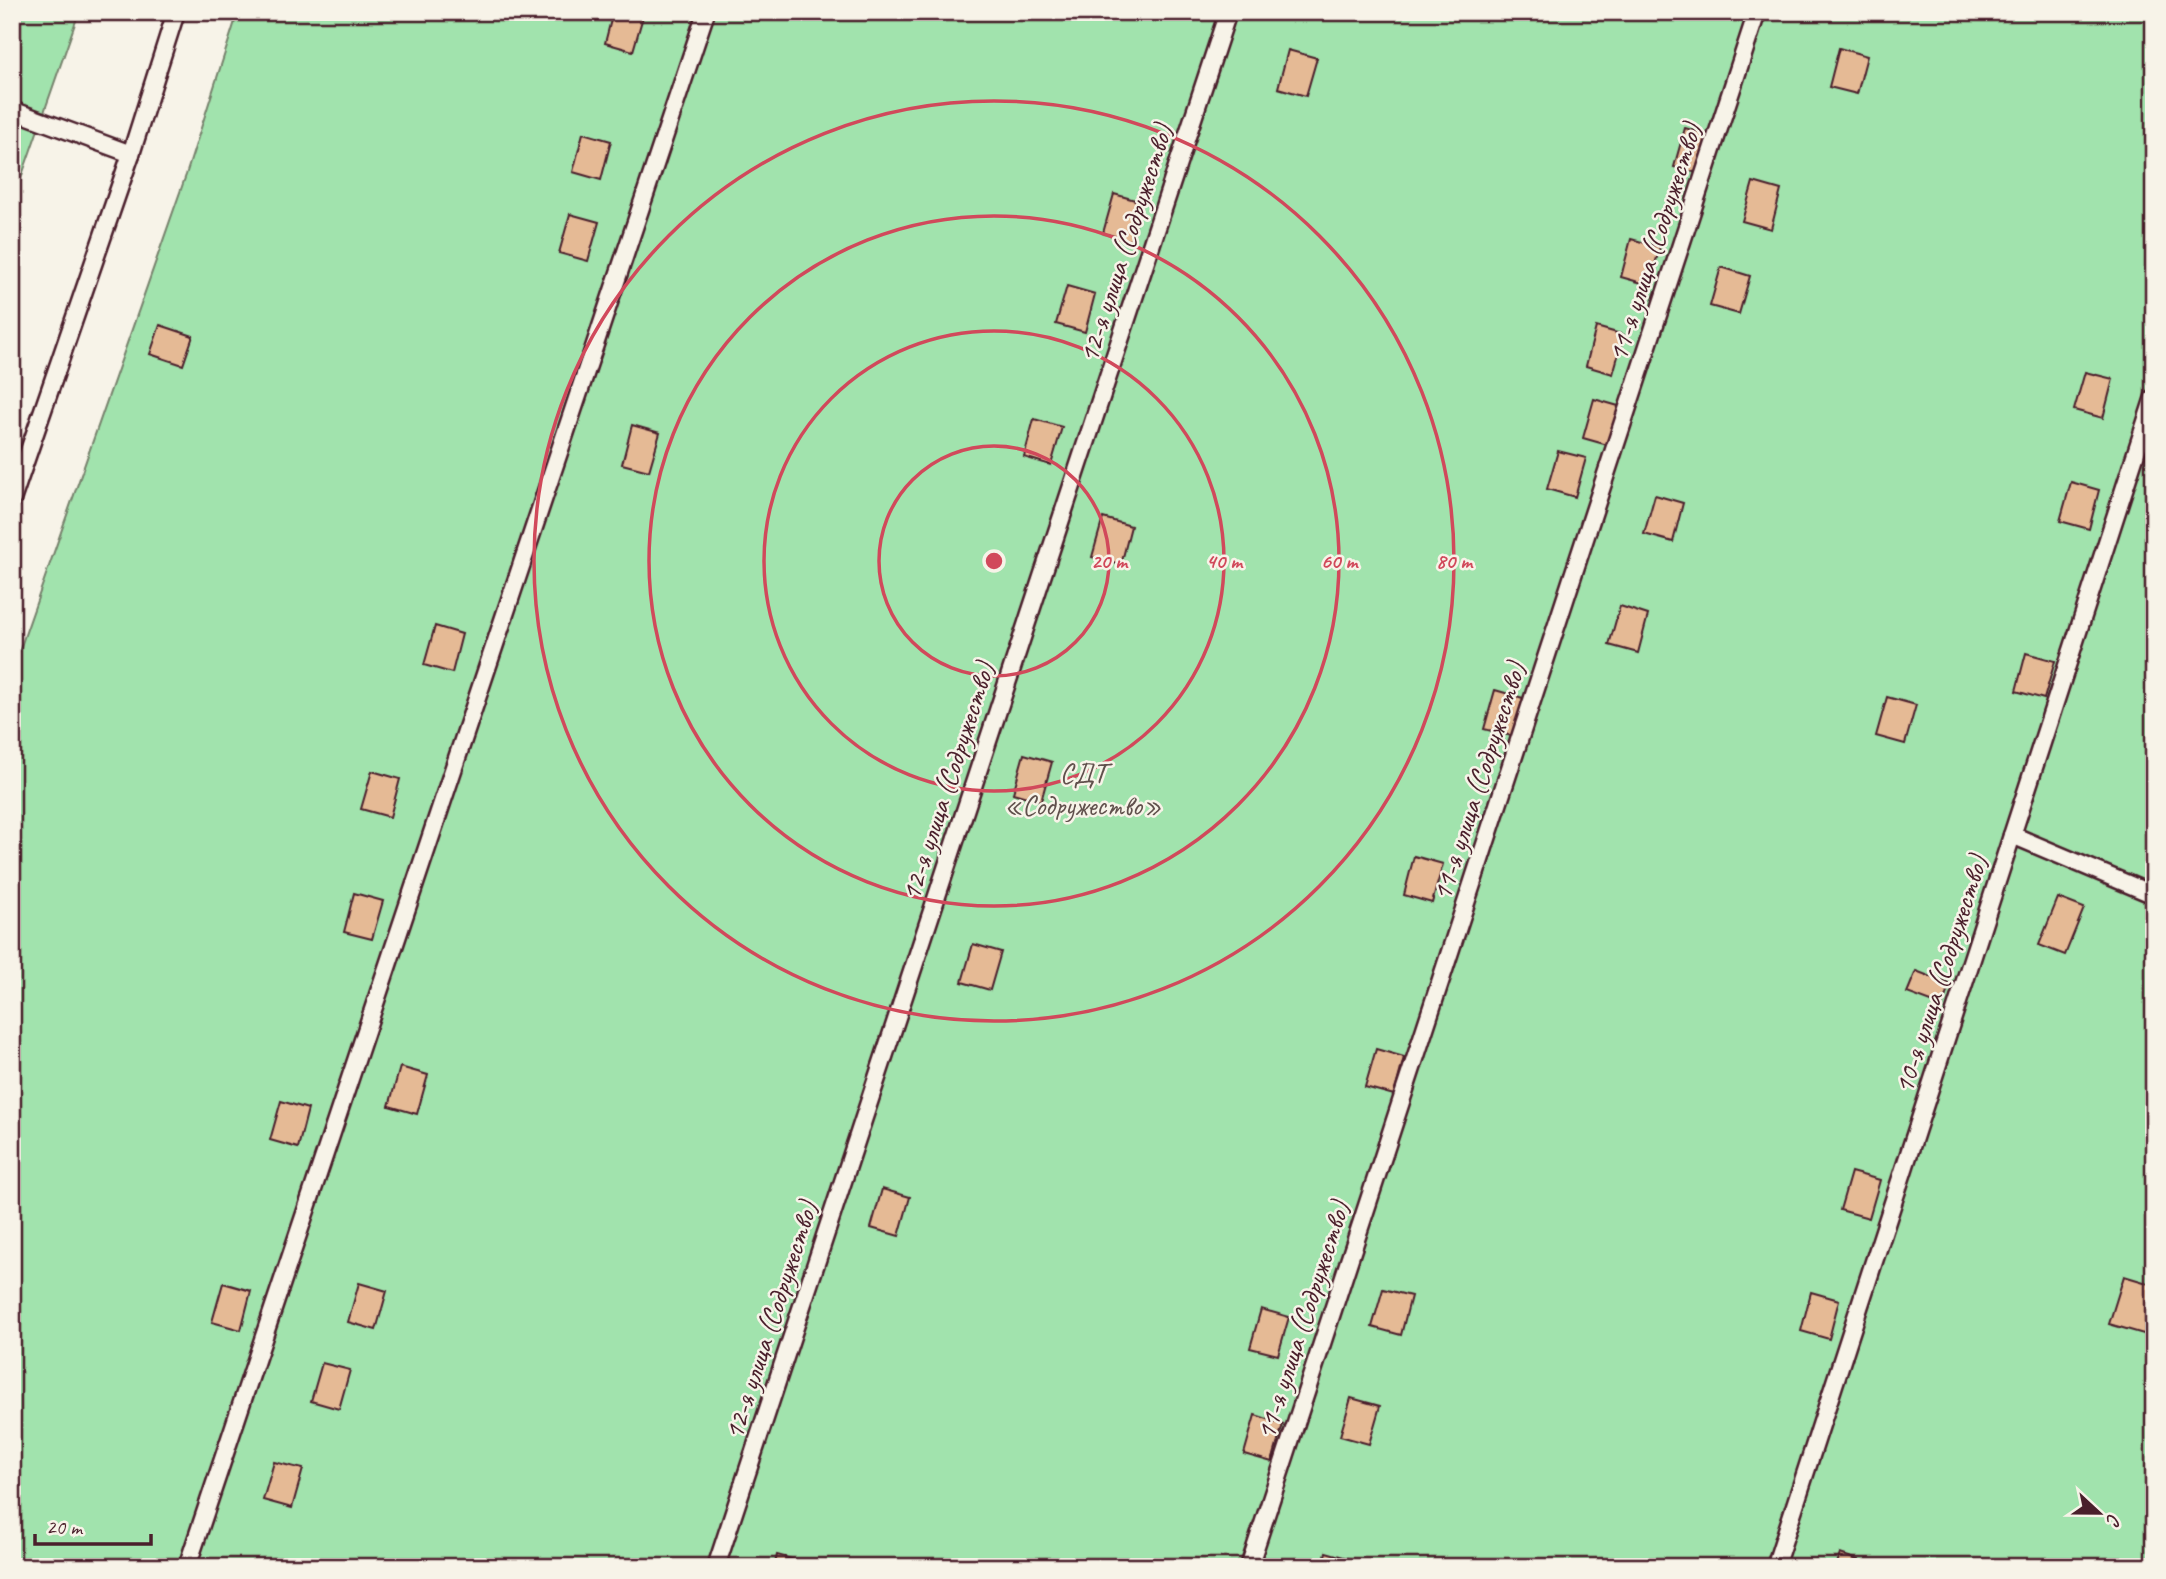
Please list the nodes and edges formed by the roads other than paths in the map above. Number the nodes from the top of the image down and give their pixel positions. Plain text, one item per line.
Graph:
1 (176, 12) edge
2 (706, 12) edge
3 (1228, 12) edge
4 (1757, 12) edge
5 (12, 110) edge
6 (131, 154) junction
7 (2154, 397) edge
8 (12, 500) edge
9 (2012, 835) junction
10 (2154, 895) edge
11 (187, 1567) edge
12 (716, 1567) edge
13 (1249, 1567) edge
14 (1775, 1567) edge

1 - 6 lane
2 - 11 lane
3 - 12 lane, 12-я улица (Содружество)
4 - 13 lane, 11-я улица (Содружество)
5 - 6 lane
6 - 8 lane
7 - 9 lane, 10-я улица (Содружество)
9 - 10 lane
9 - 14 lane, 10-я улица (Содружество)

